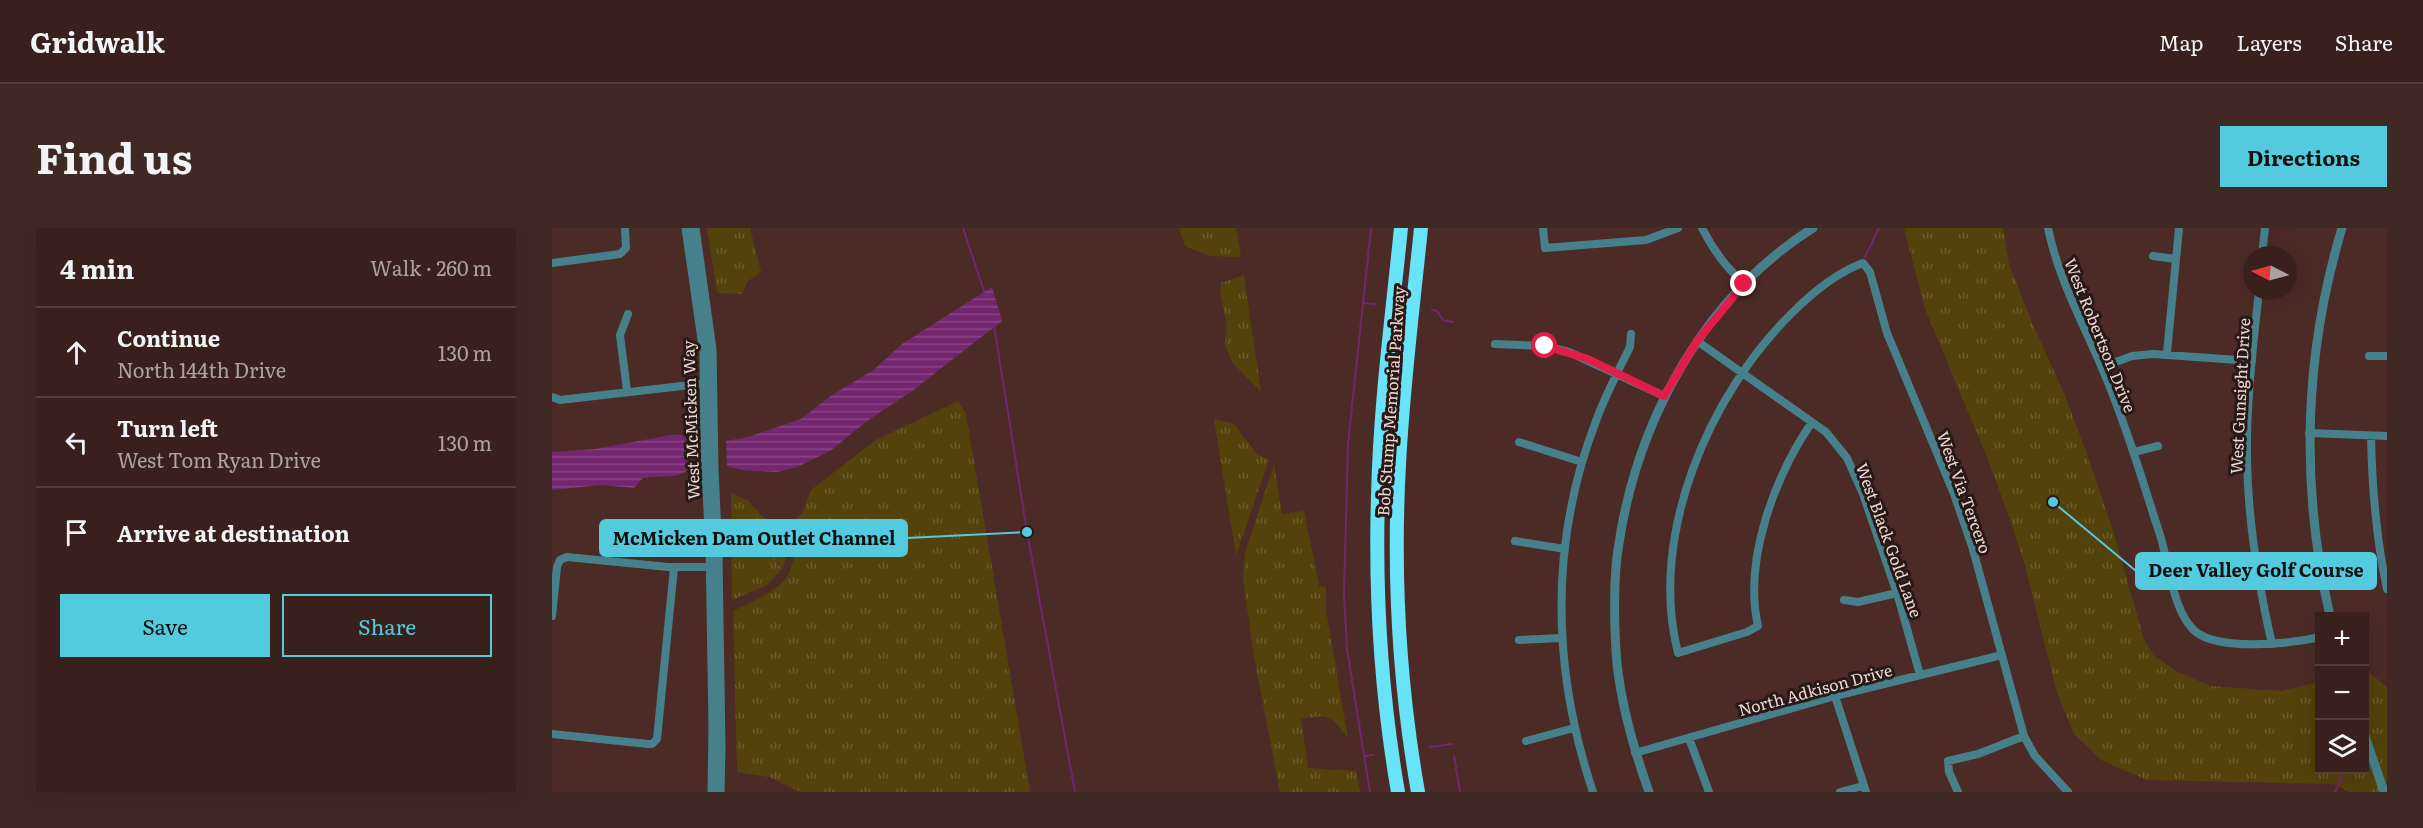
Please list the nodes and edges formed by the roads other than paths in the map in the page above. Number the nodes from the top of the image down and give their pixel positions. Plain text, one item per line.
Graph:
1 (625, 228) edge
2 (686, 228) edge
3 (695, 228) edge
4 (1401, 228) edge
5 (1421, 228) edge
6 (1543, 228) edge
7 (1678, 228) edge
8 (1702, 228) edge
9 (2048, 228) edge
10 (2179, 228) edge
11 (2265, 228) edge
12 (2342, 228) edge
13 (1809, 229) edge
14 (2263, 246) edge
15 (2153, 256) dead end
16 (2176, 259) junction
17 (552, 262) edge
18 (1744, 284) junction
19 (2258, 300) edge
20 (628, 314) dead end
21 (1631, 334) dead end
22 (1697, 341) junction
23 (1495, 344) dead end
24 (2167, 353) junction
25 (2369, 356) dead end
26 (2387, 356) edge
27 (2252, 361) junction
28 (2102, 367) junction
29 (1742, 373) junction
30 (1617, 374) junction
31 (708, 383) junction
32 (627, 391) junction
33 (1664, 396) junction
34 (553, 398) edge
35 (1812, 422) junction
36 (2309, 433) junction
37 (2371, 436) junction
38 (2387, 436) edge
39 (1519, 442) dead end
40 (2158, 446) dead end
41 (2134, 452) junction
42 (1582, 462) junction
43 (1515, 542) dead end
44 (1565, 549) junction
45 (714, 566) junction
46 (674, 568) junction
47 (2387, 589) edge
48 (1897, 593) junction
49 (1844, 600) dead end
50 (2329, 612) edge
51 (552, 616) edge
52 (1561, 638) junction
53 (2315, 638) edge
54 (1519, 640) dead end
55 (2272, 644) junction
56 (2002, 655) junction
57 (1920, 675) junction
58 (1836, 696) junction
59 (1574, 728) junction
60 (552, 734) edge
61 (2024, 736) junction
62 (1689, 738) junction
63 (1526, 741) dead end
64 (2369, 748) edge
65 (1635, 753) junction
66 (1864, 789) edge
67 (711, 792) edge
68 (720, 792) edge
69 (1398, 792) edge
70 (1418, 792) edge
71 (1593, 792) edge
72 (1649, 792) edge
73 (1709, 792) edge
74 (1840, 792) edge
75 (1958, 792) edge
76 (2068, 792) edge
77 (2384, 792) edge

1 - 17 street
2 - 31 street, West McMicken Way
3 - 31 street, West McMicken Way
4 - 69 highway, Bob Stump Memorial Parkway
5 - 70 highway, Bob Stump Memorial Parkway
6 - 7 street
8 - 18 street
9 - 28 street, West Robertson Drive
10 - 16 street
11 - 14 street
12 - 36 street
13 - 18 street
15 - 16 street
16 - 24 street
18 - 22 street
19 - 27 street, West Gunsight Drive
20 - 32 street
21 - 30 street
22 - 29 street, West Black Gold Lane
22 - 33 street
23 - 30 street
24 - 27 street
24 - 28 street
25 - 26 street
27 - 55 street, West Gunsight Drive
28 - 41 street, West Robertson Drive
29 - 35 street, West Black Gold Lane
29 - 35 street
29 - 56 street, West Via Tercero
30 - 33 street
30 - 42 street
31 - 32 street
31 - 45 street, West McMicken Way
32 - 34 street
33 - 65 street
35 - 48 street, West Black Gold Lane
36 - 37 street
36 - 50 street
37 - 38 street
37 - 47 street
39 - 42 street
40 - 41 street
41 - 55 street, West Robertson Drive
42 - 44 street
43 - 44 street
44 - 52 street
45 - 46 street
45 - 67 street, West McMicken Way
45 - 68 street, West McMicken Way
46 - 51 street
46 - 60 street
48 - 49 street
48 - 57 street, West Black Gold Lane
52 - 54 street
52 - 59 street
53 - 55 street, West Robertson Drive
56 - 57 street, North Adkison Drive
56 - 61 street, West Via Tercero
57 - 58 street, North Adkison Drive
58 - 62 street, North Adkison Drive
58 - 66 street
59 - 63 street
59 - 71 street
61 - 75 street
61 - 76 street, West Via Tercero
62 - 65 street, North Adkison Drive
62 - 73 street
64 - 77 street
65 - 72 street
66 - 74 street

